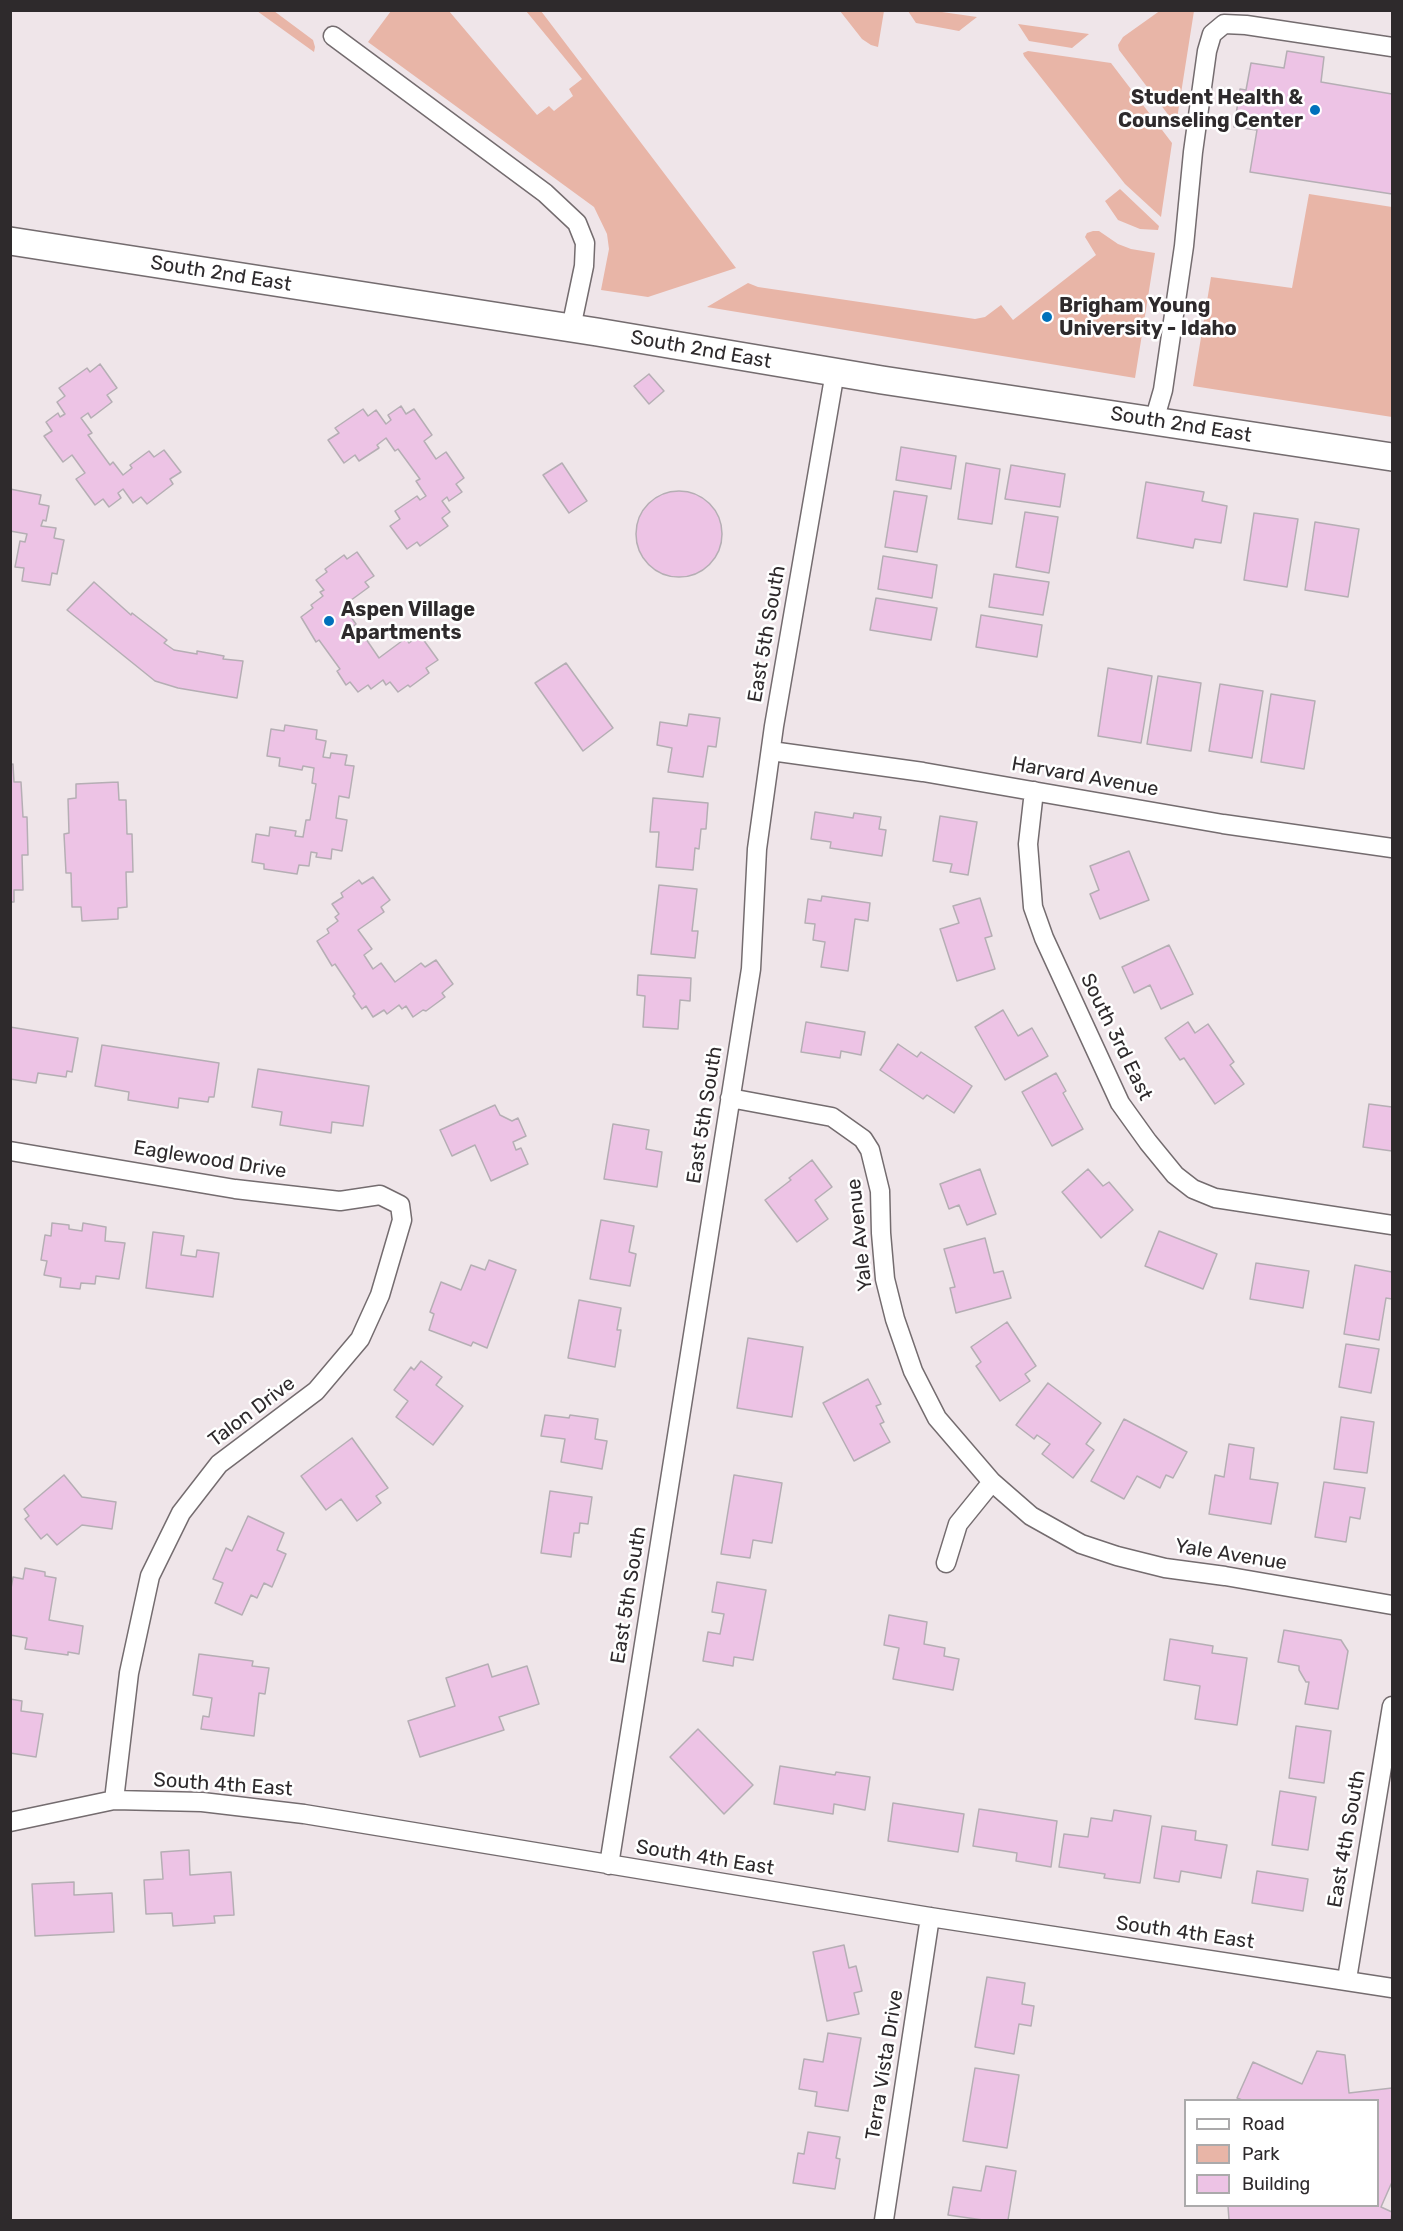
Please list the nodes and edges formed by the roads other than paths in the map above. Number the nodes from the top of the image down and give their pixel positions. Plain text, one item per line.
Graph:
1 (333, 36) dead end
2 (1392, 47) edge
3 (10, 241) edge
4 (571, 328) junction
5 (835, 372) junction
6 (1154, 421) junction
7 (1392, 457) edge
8 (771, 751) junction
9 (1034, 791) junction
10 (1392, 848) edge
11 (730, 1098) junction
12 (10, 1151) edge
13 (400, 1205) joint
14 (1392, 1225) edge
15 (992, 1482) junction
16 (946, 1563) dead end
17 (1392, 1605) edge
18 (1392, 1706) edge
19 (114, 1800) junction
20 (10, 1822) edge
21 (609, 1865) junction
22 (930, 1917) junction
23 (1347, 1980) junction
24 (1392, 1988) edge
25 (884, 2220) edge

1 - 4 street
2 - 6 street
3 - 4 main road, South 2nd East
4 - 5 main road, South 2nd East
5 - 6 main road, South 2nd East
5 - 8 street, East 5th South
6 - 7 main road, South 2nd East
8 - 9 street, Harvard Avenue
8 - 11 street, East 5th South
9 - 10 street, Harvard Avenue
9 - 14 street, South 3rd East
11 - 15 street, Yale Avenue
11 - 21 street, East 5th South
12 - 13 street, Eaglewood Drive
13 - 19 street, Talon Drive
15 - 16 street
15 - 17 street, Yale Avenue
18 - 23 street, East 4th South
19 - 20 street, South 4th East
19 - 21 street, South 4th East
21 - 22 street, South 4th East
22 - 23 street, South 4th East
22 - 25 street, Terra Vista Drive
23 - 24 street, South 4th East

